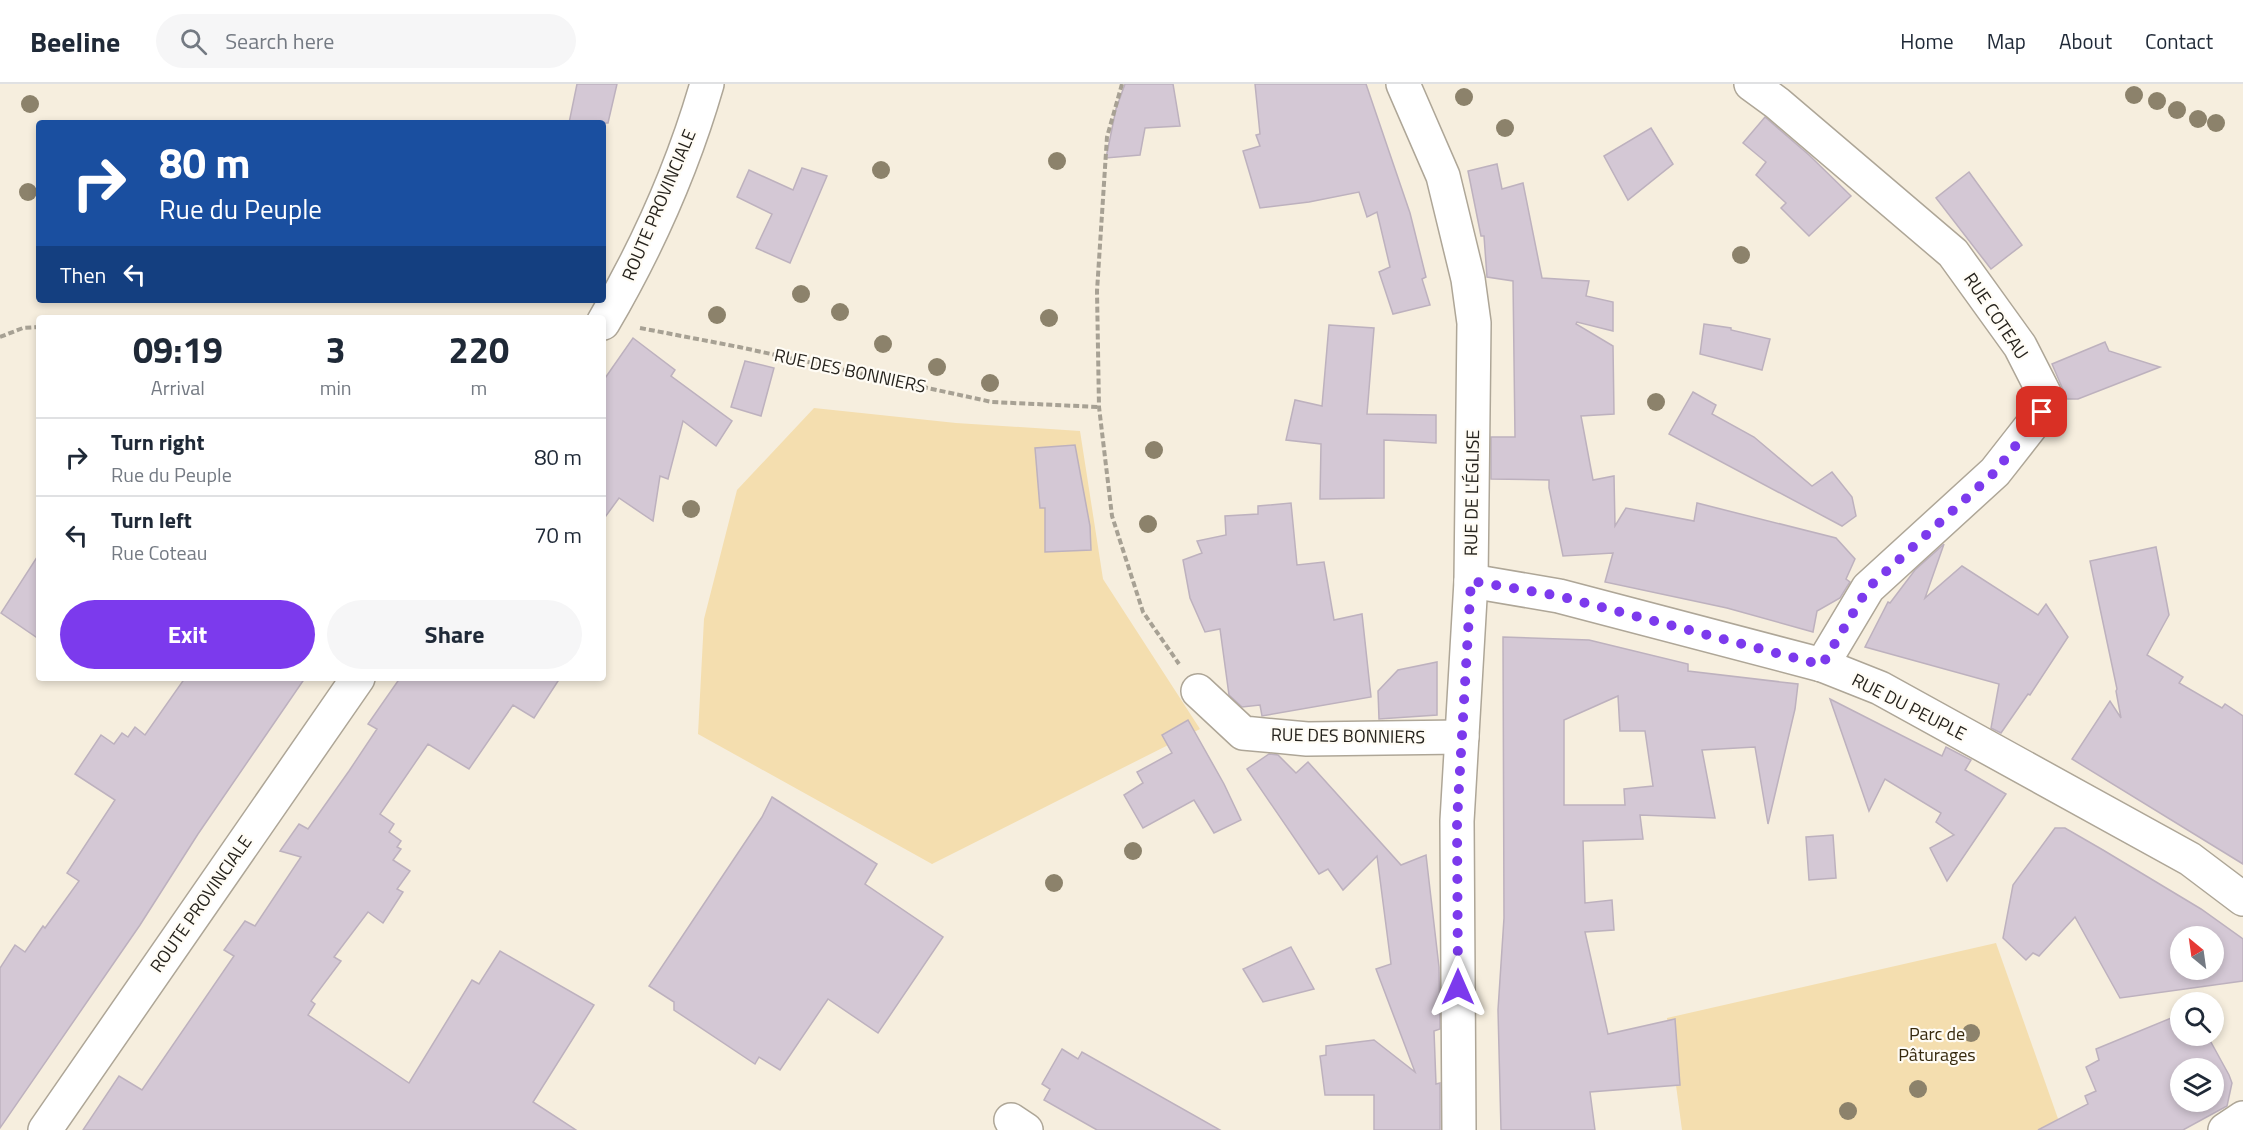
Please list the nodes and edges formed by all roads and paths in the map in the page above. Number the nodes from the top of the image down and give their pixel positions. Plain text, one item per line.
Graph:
1 (707, 84) edge
2 (1122, 84) edge
3 (1403, 84) edge
4 (1750, 84) edge
5 (606, 318) edge
6 (36, 327) edge
7 (638, 328) dead end
8 (0, 337) edge
9 (1099, 407) junction
10 (1471, 581) junction
11 (1822, 665) junction
12 (356, 681) edge
13 (1198, 691) joint
14 (1462, 737) junction
15 (2243, 899) edge
16 (2243, 1118) edge
17 (45, 1130) edge
18 (1459, 1130) edge
19 (2225, 1130) edge

1 - 5 street, ROUTE PROVINCIALE
2 - 9 path
3 - 10 street, RUE DE L'ÉGLISE
4 - 11 street, RUE COTEAU
6 - 8 path
7 - 9 path, RUE DES BONNIERS
9 - 13 path
10 - 11 street, RUE DU PEUPLE
10 - 14 street, RUE DE L'ÉGLISE
11 - 15 street, RUE DU PEUPLE
12 - 17 street, ROUTE PROVINCIALE
13 - 14 street, RUE DES BONNIERS
14 - 18 street, RUE DE L'ÉGLISE
16 - 19 street

